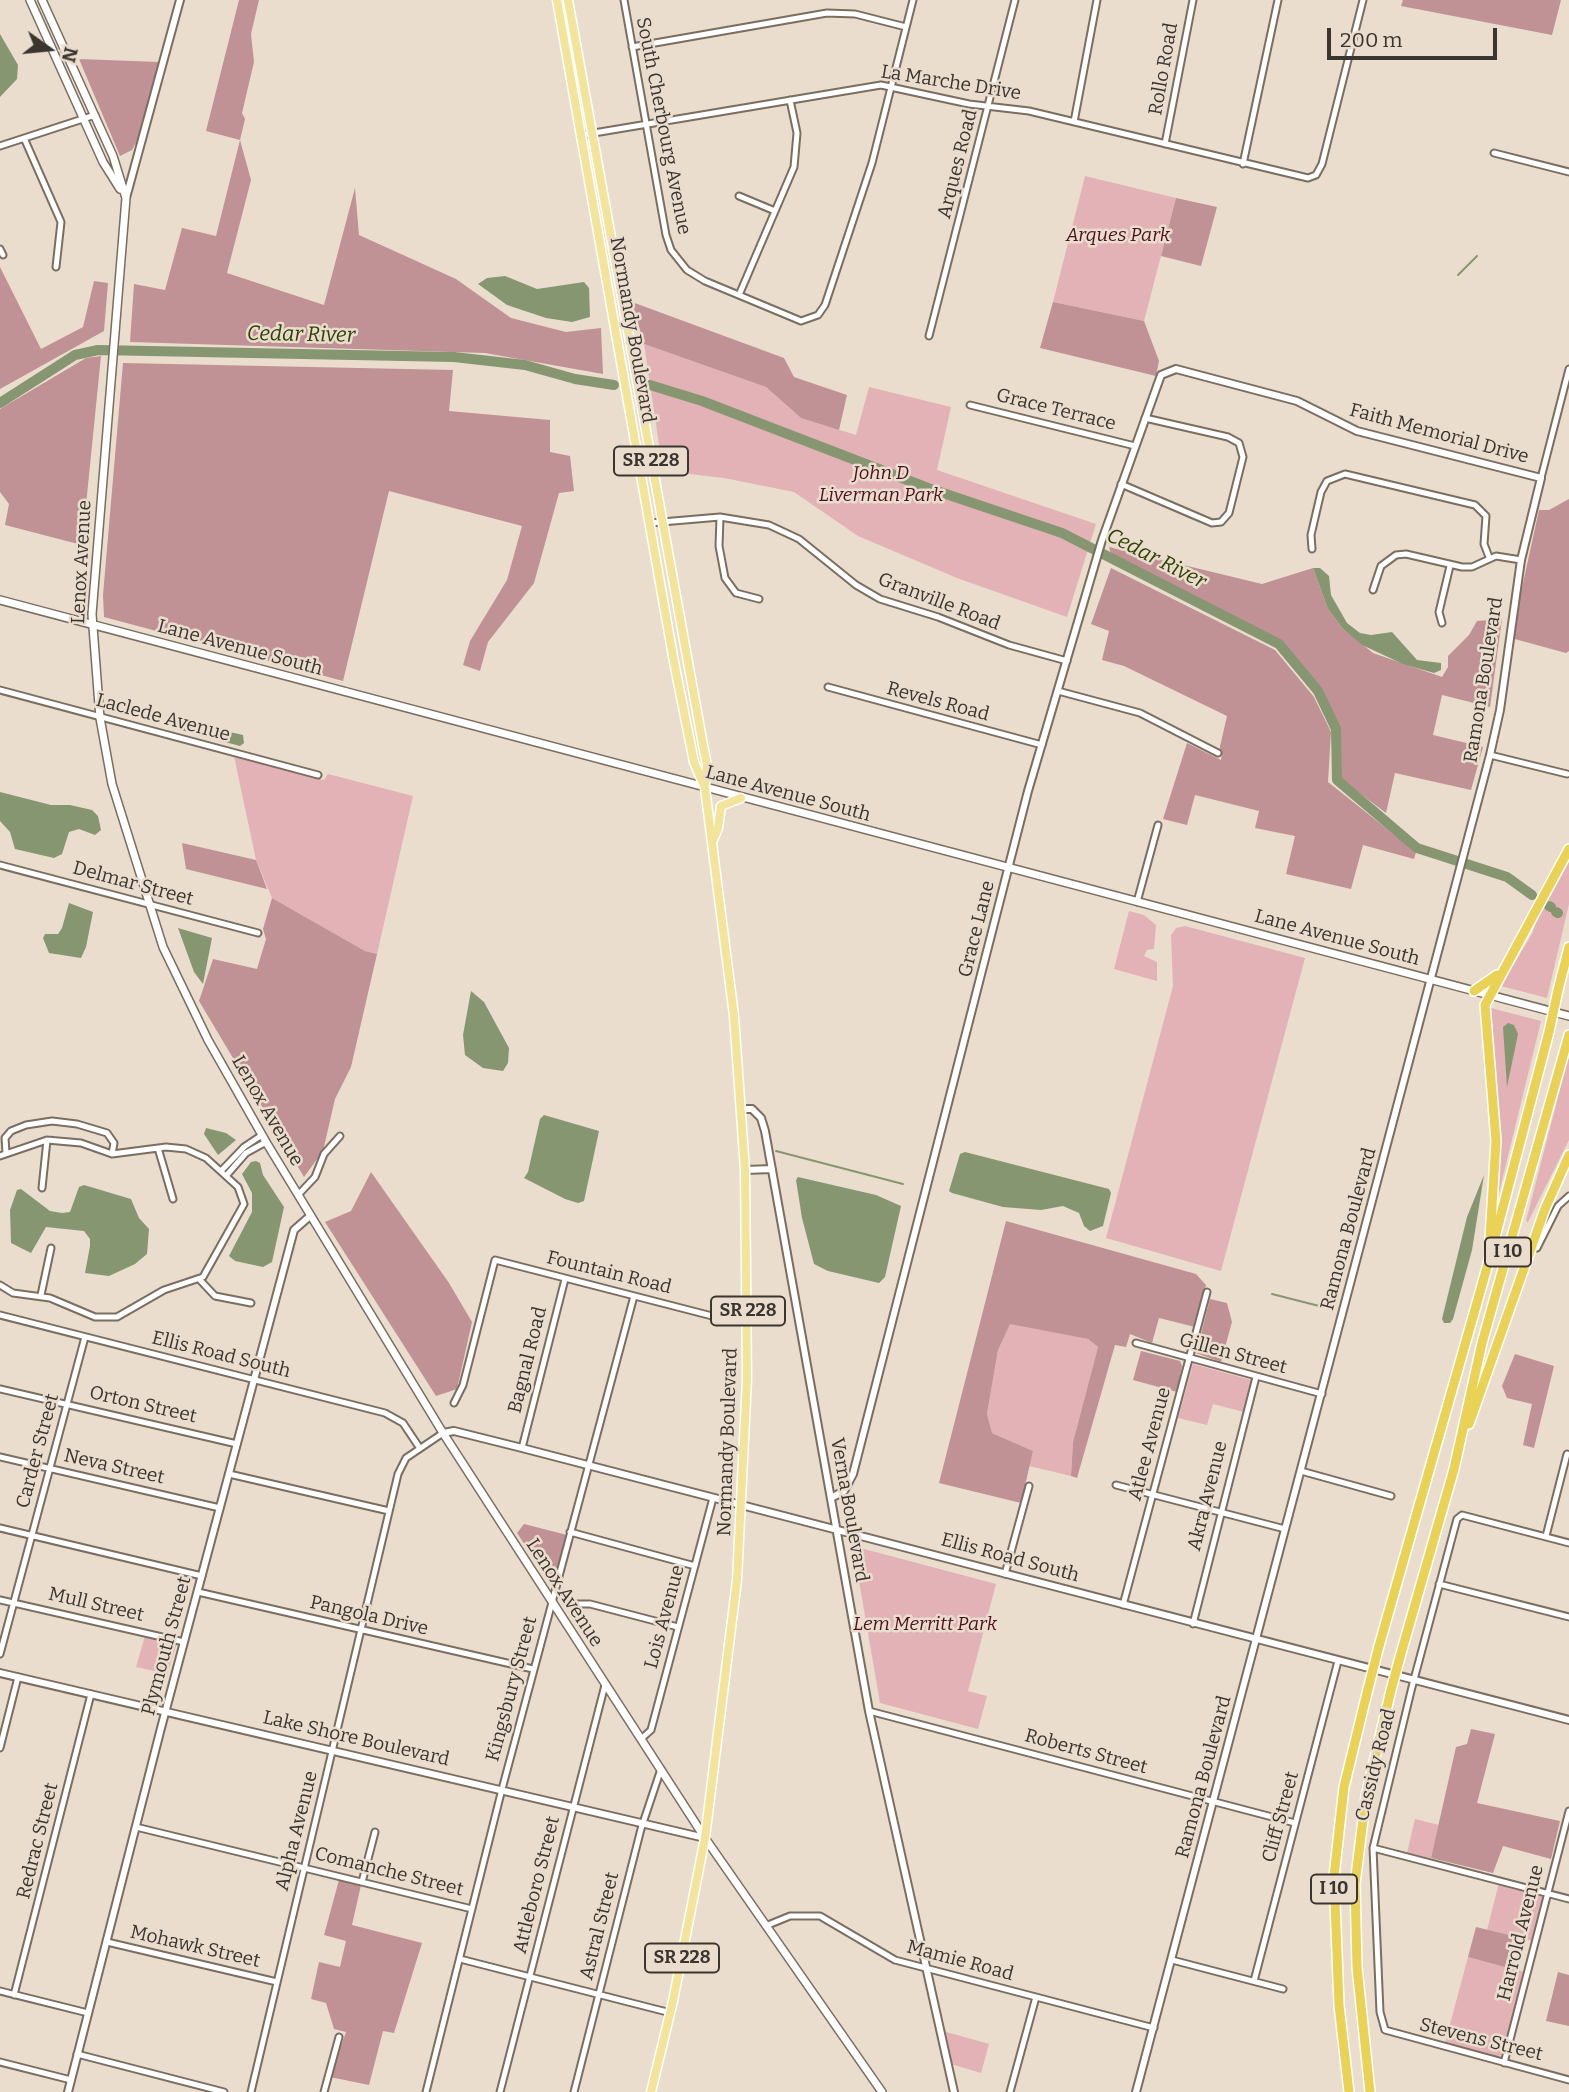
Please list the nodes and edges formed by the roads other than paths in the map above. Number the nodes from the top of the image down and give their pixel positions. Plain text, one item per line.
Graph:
1 (30, 0) edge
2 (41, 0) edge
3 (180, 0) edge
4 (557, 0) edge
5 (568, 0) edge
6 (624, 0) edge
7 (913, 0) edge
8 (1015, 0) edge
9 (1097, 0) edge
10 (1193, 0) edge
11 (1278, 0) edge
12 (1363, 0) edge
13 (35, 10) junction
14 (906, 27) junction
15 (632, 47) junction
16 (891, 86) junction
17 (790, 100) junction
18 (988, 106) junction
19 (94, 115) junction
20 (84, 119) junction
21 (1074, 122) junction
22 (646, 125) junction
23 (593, 134) junction
24 (582, 135) junction
25 (24, 138) junction
26 (1166, 144) junction
27 (0, 146) edge
28 (1494, 153) dead end
29 (1243, 164) junction
30 (1569, 172) edge
31 (739, 196) dead end
32 (126, 198) junction
33 (775, 211) junction
34 (56, 267) dead end
35 (739, 296) junction
36 (929, 336) dead end
37 (1569, 369) edge
38 (1169, 370) joint
39 (970, 405) dead end
40 (1145, 418) junction
41 (633, 424) junction
42 (1135, 446) junction
43 (653, 470) junction
44 (1541, 478) junction
45 (1121, 484) junction
46 (720, 517) junction
47 (662, 522) junction
48 (650, 523) junction
49 (1312, 549) dead end
50 (1489, 557) junction
51 (1521, 560) junction
52 (1450, 566) junction
53 (1374, 590) dead end
54 (759, 599) dead end
55 (0, 600) edge
56 (1442, 623) dead end
57 (93, 625) junction
58 (1067, 661) junction
59 (828, 687) dead end
60 (0, 690) edge
61 (1058, 691) junction
62 (100, 718) junction
63 (1042, 745) junction
64 (1218, 753) dead end
65 (1490, 755) junction
66 (1567, 774) dead end
67 (318, 775) dead end
68 (705, 788) junction
69 (741, 798) junction
70 (1158, 825) dead end
71 (713, 840) junction
72 (1569, 849) edge
73 (0, 865) edge
74 (1007, 867) junction
75 (1136, 902) junction
76 (148, 903) junction
77 (258, 933) dead end
78 (1569, 947) edge
79 (1501, 971) junction
80 (1430, 979) junction
81 (1474, 991) junction
82 (1487, 995) junction
83 (1569, 1016) edge
84 (1569, 1036) edge
85 (741, 1109) junction
86 (340, 1136) dead end
87 (264, 1139) junction
88 (47, 1140) junction
89 (158, 1149) junction
90 (3, 1154) edge
91 (112, 1154) junction
92 (1569, 1155) edge
93 (772, 1169) junction
94 (745, 1170) junction
95 (220, 1171) junction
96 (226, 1176) junction
97 (42, 1188) dead end
98 (298, 1195) junction
99 (1569, 1196) edge
100 (173, 1199) dead end
101 (310, 1216) junction
102 (51, 1248) dead end
103 (1537, 1248) dead end
104 (1488, 1264) junction
105 (565, 1279) junction
106 (200, 1280) junction
107 (0, 1285) edge
108 (1207, 1292) dead end
109 (41, 1296) junction
110 (635, 1296) junction
111 (251, 1303) dead end
112 (0, 1315) edge
113 (716, 1317) dead end
114 (85, 1336) junction
115 (1136, 1343) dead end
116 (1189, 1358) junction
117 (1256, 1377) junction
118 (254, 1380) junction
119 (0, 1389) edge
120 (1322, 1394) junction
121 (454, 1403) dead end
122 (67, 1404) junction
123 (443, 1433) junction
124 (237, 1444) junction
125 (419, 1447) junction
126 (522, 1448) junction
127 (1567, 1454) dead end
128 (0, 1457) edge
129 (589, 1467) junction
130 (50, 1469) junction
131 (1454, 1469) junction
132 (1301, 1471) junction
133 (229, 1474) junction
134 (1116, 1485) dead end
135 (1029, 1486) dead end
136 (1154, 1493) junction
137 (1391, 1496) dead end
138 (713, 1498) junction
139 (831, 1498) junction
140 (742, 1505) junction
141 (220, 1508) junction
142 (389, 1511) junction
143 (1220, 1512) junction
144 (0, 1528) edge
145 (836, 1528) junction
146 (1285, 1529) junction
147 (570, 1532) junction
148 (32, 1535) junction
149 (1546, 1536) junction
150 (1569, 1542) edge
151 (695, 1566) junction
152 (1004, 1573) junction
153 (202, 1576) junction
154 (1439, 1584) junction
155 (198, 1592) junction
156 (0, 1600) edge
157 (551, 1601) junction
158 (14, 1603) junction
159 (575, 1604) dead end
160 (1123, 1605) junction
161 (1569, 1617) edge
162 (1192, 1624) junction
163 (678, 1627) junction
164 (360, 1630) junction
165 (1256, 1640) junction
166 (184, 1642) junction
167 (0, 1654) edge
168 (1338, 1661) junction
169 (533, 1669) junction
170 (0, 1673) edge
171 (18, 1677) junction
172 (1415, 1680) junction
173 (605, 1685) junction
174 (91, 1694) junction
175 (165, 1711) junction
176 (869, 1711) junction
177 (1569, 1720) edge
178 (640, 1739) junction
179 (0, 1748) edge
180 (333, 1750) junction
181 (661, 1769) junction
182 (502, 1790) junction
183 (1214, 1802) junction
184 (574, 1806) junction
185 (1569, 1811) edge
186 (644, 1823) junction
187 (1295, 1824) junction
188 (136, 1827) junction
189 (375, 1832) dead end
190 (705, 1838) junction
191 (1373, 1848) junction
192 (304, 1868) junction
193 (362, 1882) junction
194 (1548, 1893) junction
195 (1569, 1899) edge
196 (472, 1909) junction
197 (768, 1925) junction
198 (107, 1942) junction
199 (460, 1959) junction
200 (1172, 1960) junction
201 (925, 1968) junction
202 (530, 1977) junction
203 (1254, 1981) junction
204 (277, 1982) junction
205 (1283, 1989) dead end
206 (0, 1991) edge
207 (598, 1994) junction
208 (14, 1995) junction
209 (1036, 1997) junction
210 (671, 2013) junction
211 (88, 2014) junction
212 (1154, 2028) junction
213 (1385, 2030) joint
214 (339, 2037) dead end
215 (77, 2054) junction
216 (0, 2062) edge
217 (1504, 2063) junction
218 (1569, 2078) edge
219 (71, 2080) junction
220 (68, 2092) edge
221 (224, 2092) edge
222 (251, 2092) edge
223 (324, 2092) edge
224 (426, 2092) edge
225 (500, 2092) edge
226 (574, 2092) edge
227 (651, 2092) edge
228 (882, 2092) edge
229 (954, 2092) edge
230 (1010, 2092) edge
231 (1136, 2092) edge
232 (1349, 2092) edge
233 (1370, 2092) edge

1 - 13 main road
2 - 13 main road
2 - 19 main road
3 - 32 street, Lenox Avenue
4 - 24 main road, Normandy Boulevard / SR 228
5 - 23 main road, Normandy Boulevard / SR 228
6 - 15 street, South Cherbourg Avenue
7 - 14 street
8 - 18 street, Arques Road
9 - 21 street
10 - 26 street, Rollo Road
11 - 29 street
12 - 29 street, La Marche Drive
13 - 20 main road
14 - 15 street
14 - 16 street
15 - 22 street, South Cherbourg Avenue
16 - 17 street, La Marche Drive
16 - 18 street, La Marche Drive
16 - 35 street
17 - 22 street, La Marche Drive
17 - 33 street
18 - 21 street, La Marche Drive
18 - 36 street, Arques Road
19 - 20 street
19 - 32 main road
20 - 25 street
20 - 32 main road
21 - 26 street, La Marche Drive
22 - 23 street, La Marche Drive
22 - 35 street, South Cherbourg Avenue
23 - 24 street, La Marche Drive
23 - 43 main road, Normandy Boulevard / SR 228
24 - 41 main road, Normandy Boulevard / SR 228
25 - 27 street
25 - 34 street
26 - 29 street, La Marche Drive
28 - 30 street
31 - 33 street
32 - 57 main road, Lenox Avenue
33 - 35 street
37 - 44 street, Ramona Boulevard
38 - 40 street, Grace Lane
38 - 44 street, Faith Memorial Drive
39 - 42 street, Grace Terrace
40 - 42 street, Grace Lane
40 - 45 street
41 - 43 main road
41 - 48 main road, Normandy Boulevard / SR 228
42 - 45 street, Grace Lane
43 - 47 main road, Normandy Boulevard / SR 228
44 - 51 street, Ramona Boulevard
45 - 58 street, Grace Lane
46 - 47 street, Granville Road
46 - 54 street
46 - 58 street, Granville Road
47 - 48 street, Granville Road
47 - 68 main road, Normandy Boulevard / SR 228
48 - 68 main road, Normandy Boulevard / SR 228
49 - 50 street
50 - 51 street
50 - 52 street
51 - 65 street, Ramona Boulevard
52 - 53 street
52 - 56 street
55 - 57 main road, Lane Avenue South
57 - 62 main road, Lenox Avenue
57 - 68 main road, Lane Avenue South
58 - 61 street, Grace Lane
59 - 63 street, Revels Road
60 - 62 street, Laclede Avenue
61 - 63 street, Grace Lane
61 - 64 street
62 - 67 street, Laclede Avenue
62 - 76 main road, Lenox Avenue
63 - 74 street, Grace Lane
65 - 66 street
65 - 80 street, Ramona Boulevard
68 - 69 main road, Lane Avenue South
68 - 71 main road, Normandy Boulevard / SR 228
69 - 71 main road
69 - 74 main road, Lane Avenue South
70 - 75 street
71 - 85 main road, Normandy Boulevard / SR 228
72 - 79 highway
73 - 76 street, Delmar Street
74 - 75 main road, Lane Avenue South
74 - 139 street, Grace Lane
75 - 80 main road, Lane Avenue South
76 - 77 street, Delmar Street
76 - 87 main road, Lenox Avenue
78 - 104 highway, I 10, bridge
79 - 81 highway
79 - 82 highway
80 - 81 main road, Lane Avenue South
80 - 120 street, Ramona Boulevard
81 - 82 main road, Lane Avenue South
82 - 83 main road, Lane Avenue South
82 - 104 highway
84 - 131 highway, I 10
85 - 93 street, Verna Boulevard
85 - 94 main road, Normandy Boulevard / SR 228
86 - 98 street
87 - 95 street
87 - 96 street
87 - 98 main road, Lenox Avenue
88 - 90 street
88 - 91 street
88 - 97 street
89 - 91 street
89 - 95 street
89 - 100 street
90 - 91 street
92 - 131 highway
93 - 94 street
93 - 139 street, Verna Boulevard
94 - 140 main road, Normandy Boulevard / SR 228
95 - 96 street
96 - 106 street
98 - 101 main road, Lenox Avenue
99 - 103 street
101 - 118 street, Plymouth Street
101 - 123 main road, Lenox Avenue
102 - 109 street
104 - 232 highway, I 10, bridge
105 - 110 street, Fountain Road
105 - 121 street, Fountain Road
105 - 126 street, Bagnal Road
106 - 109 street
106 - 111 street
107 - 109 street
108 - 116 street, Atlee Avenue
110 - 113 street, Fountain Road
110 - 129 street, Kingsbury Street
112 - 114 street, Ellis Road South
114 - 118 street, Ellis Road South
114 - 122 street, Carder Street
115 - 116 street, Gillen Street
116 - 117 street, Gillen Street
116 - 136 street, Atlee Avenue
117 - 120 street, Gillen Street
117 - 143 street, Akra Avenue
118 - 124 street, Plymouth Street
118 - 125 street, Ellis Road South
119 - 122 street, Orton Street
120 - 132 street, Ramona Boulevard
122 - 124 street, Orton Street
122 - 130 street, Carder Street
123 - 125 street, Alpha Avenue
123 - 126 street, Ellis Road South
123 - 157 main road, Lenox Avenue
124 - 133 street, Plymouth Street
125 - 142 street, Alpha Avenue
126 - 129 street, Ellis Road South
127 - 149 street
128 - 130 street, Neva Street
129 - 138 street, Ellis Road South
129 - 147 street, Kingsbury Street
130 - 141 street, Neva Street
130 - 148 street, Carder Street
131 - 233 highway, I 10, bridge
132 - 137 street
132 - 146 street, Ramona Boulevard
133 - 141 street, Plymouth Street
133 - 142 street
134 - 136 street
135 - 152 street
136 - 143 street
136 - 160 street, Atlee Avenue
138 - 140 street, Ellis Road South
138 - 151 street, Lois Avenue
139 - 145 street, Verna Boulevard
140 - 145 street, Ellis Road South
140 - 190 main road, Normandy Boulevard / SR 228
141 - 153 street, Plymouth Street
142 - 164 street, Alpha Avenue
143 - 146 street
143 - 162 street, Akra Avenue
144 - 148 street
145 - 152 street, Ellis Road South
145 - 176 street, Verna Boulevard
146 - 165 street, Ramona Boulevard
147 - 151 street
147 - 157 street, Kingsbury Street
148 - 153 street
148 - 158 street, Carder Street
149 - 150 street
149 - 154 street, Cassidy Road
151 - 163 street, Lois Avenue
152 - 160 street, Ellis Road South
153 - 155 street, Plymouth Street
154 - 161 street
154 - 172 street, Cassidy Road
155 - 164 street, Pangola Drive
155 - 166 street, Plymouth Street
156 - 158 street, Mull Street
157 - 169 street, Kingsbury Street
157 - 173 main road, Lenox Avenue
158 - 166 street, Mull Street
158 - 167 street, Carder Street
159 - 163 street
160 - 162 street, Ellis Road South
162 - 165 street, Ellis Road South
163 - 178 street, Lois Avenue
164 - 169 street, Pangola Drive
164 - 180 street, Alpha Avenue
165 - 168 street, Ellis Road South
165 - 183 street, Ramona Boulevard
166 - 175 street, Plymouth Street
168 - 172 street, Ellis Road South
168 - 187 street, Cliff Street
169 - 182 street, Kingsbury Street
170 - 171 street, Lake Shore Boulevard
171 - 174 street, Lake Shore Boulevard
171 - 179 street
172 - 177 street, Ellis Road South
172 - 191 street, Cassidy Road
173 - 178 main road, Lenox Avenue
173 - 184 street, Attleboro Street
174 - 175 street, Lake Shore Boulevard
174 - 208 street, Redrac Street
175 - 180 street, Lake Shore Boulevard
175 - 188 street, Plymouth Street
176 - 183 street, Roberts Street
176 - 201 street, Verna Boulevard
178 - 181 main road, Lenox Avenue
180 - 182 street, Lake Shore Boulevard
180 - 192 street, Alpha Avenue
181 - 186 street, Astral Street
181 - 190 main road, Lenox Avenue
182 - 184 street, Lake Shore Boulevard
182 - 196 street, Kingsbury Street
183 - 187 street, Roberts Street
183 - 200 street, Ramona Boulevard
184 - 186 street, Lake Shore Boulevard
184 - 202 street, Attleboro Street
185 - 194 street, Harrold Avenue
186 - 190 street, Lake Shore Boulevard
186 - 207 street, Astral Street
187 - 203 street, Cliff Street
188 - 192 street, Comanche Street
188 - 198 street, Plymouth Street
189 - 193 street
190 - 197 main road, Lenox Avenue
190 - 210 main road, Normandy Boulevard / SR 228
191 - 194 street
191 - 213 street, Cassidy Road
192 - 193 street, Comanche Street
192 - 204 street, Alpha Avenue
193 - 196 street, Comanche Street
194 - 195 street
194 - 217 street, Harrold Avenue
196 - 199 street, Kingsbury Street
197 - 201 street, Mamie Road
197 - 228 main road, Lenox Avenue
198 - 204 street, Mohawk Street
198 - 211 street, Plymouth Street
199 - 202 street
199 - 224 street, Kingsbury Street
200 - 203 street
200 - 212 street, Ramona Boulevard
201 - 209 street, Mamie Road
201 - 229 street, Verna Boulevard
202 - 207 street
202 - 225 street, Attleboro Street
203 - 205 street
204 - 222 street, Alpha Avenue
206 - 208 street
207 - 210 street
207 - 226 street, Astral Street
208 - 211 street
209 - 212 street, Mamie Road
209 - 230 street
210 - 227 main road, Normandy Boulevard / SR 228
211 - 215 street, Plymouth Street
212 - 231 street, Ramona Boulevard
213 - 217 street, Stevens Street
214 - 223 street
215 - 219 street, Plymouth Street
215 - 221 street
216 - 219 street
217 - 218 street, Stevens Street
219 - 220 street, Plymouth Street

